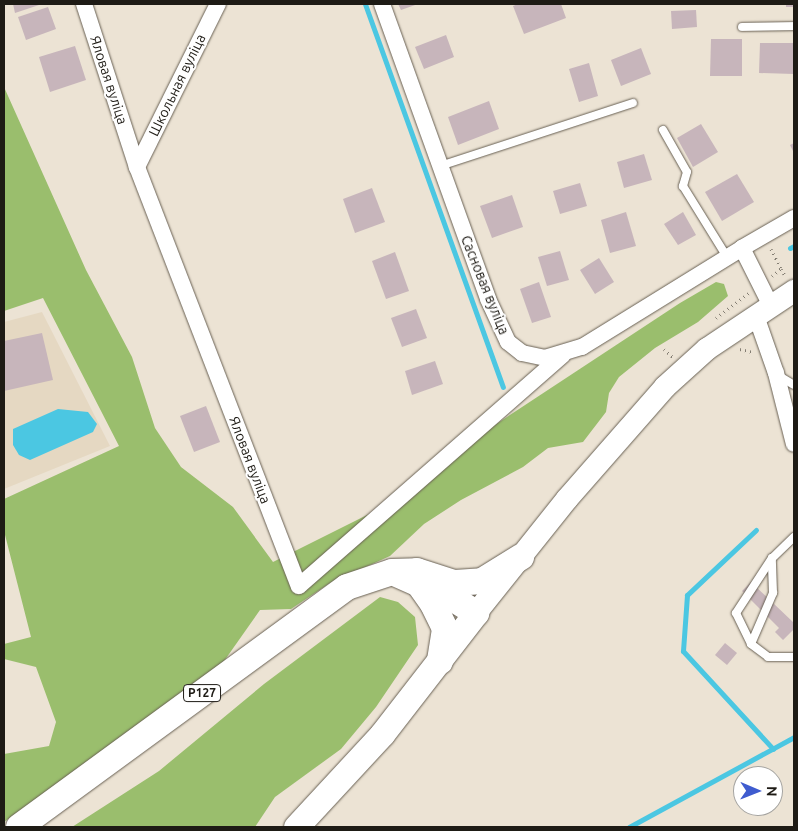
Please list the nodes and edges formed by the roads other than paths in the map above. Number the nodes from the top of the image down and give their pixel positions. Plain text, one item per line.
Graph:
1 (84, 4) edge
2 (218, 4) edge
3 (382, 4) edge
4 (794, 26) edge
5 (742, 27) dead end
6 (633, 103) dead end
7 (663, 130) dead end
8 (440, 166) junction
9 (137, 167) junction
10 (794, 218) edge
11 (742, 248) junction
12 (726, 258) junction
13 (794, 291) edge
14 (764, 311) junction
15 (563, 354) junction
16 (776, 372) junction
17 (794, 385) edge
18 (794, 444) edge
19 (794, 538) edge
20 (521, 557) junction
21 (772, 558) junction
22 (392, 572) junction
23 (476, 613) junction
24 (751, 644) junction
25 (794, 657) edge
26 (440, 662) junction
27 (19, 827) edge
28 (296, 827) edge

1 - 9 street, Яловая вуліца
2 - 9 street, Школьная вуліца
3 - 8 street, Сасновая вуліца
4 - 5 lane
6 - 8 lane
7 - 12 lane
8 - 15 street, Сасновая вуліца
9 - 15 street, Яловая вуліца
10 - 11 street, Сасновая вуліца
11 - 12 street, Сасновая вуліца
11 - 14 street
12 - 15 street, Сасновая вуліца
13 - 14 main road
14 - 16 street
14 - 20 main road, Р127
16 - 17 lane
16 - 18 street
19 - 21 lane
20 - 22 highway, Р127
20 - 23 main road, Р127
21 - 24 lane
21 - 24 lane
22 - 23 highway, Р127
22 - 26 highway
22 - 27 highway, Р127
23 - 26 main road, Р127
24 - 25 lane
26 - 28 main road, Р127

